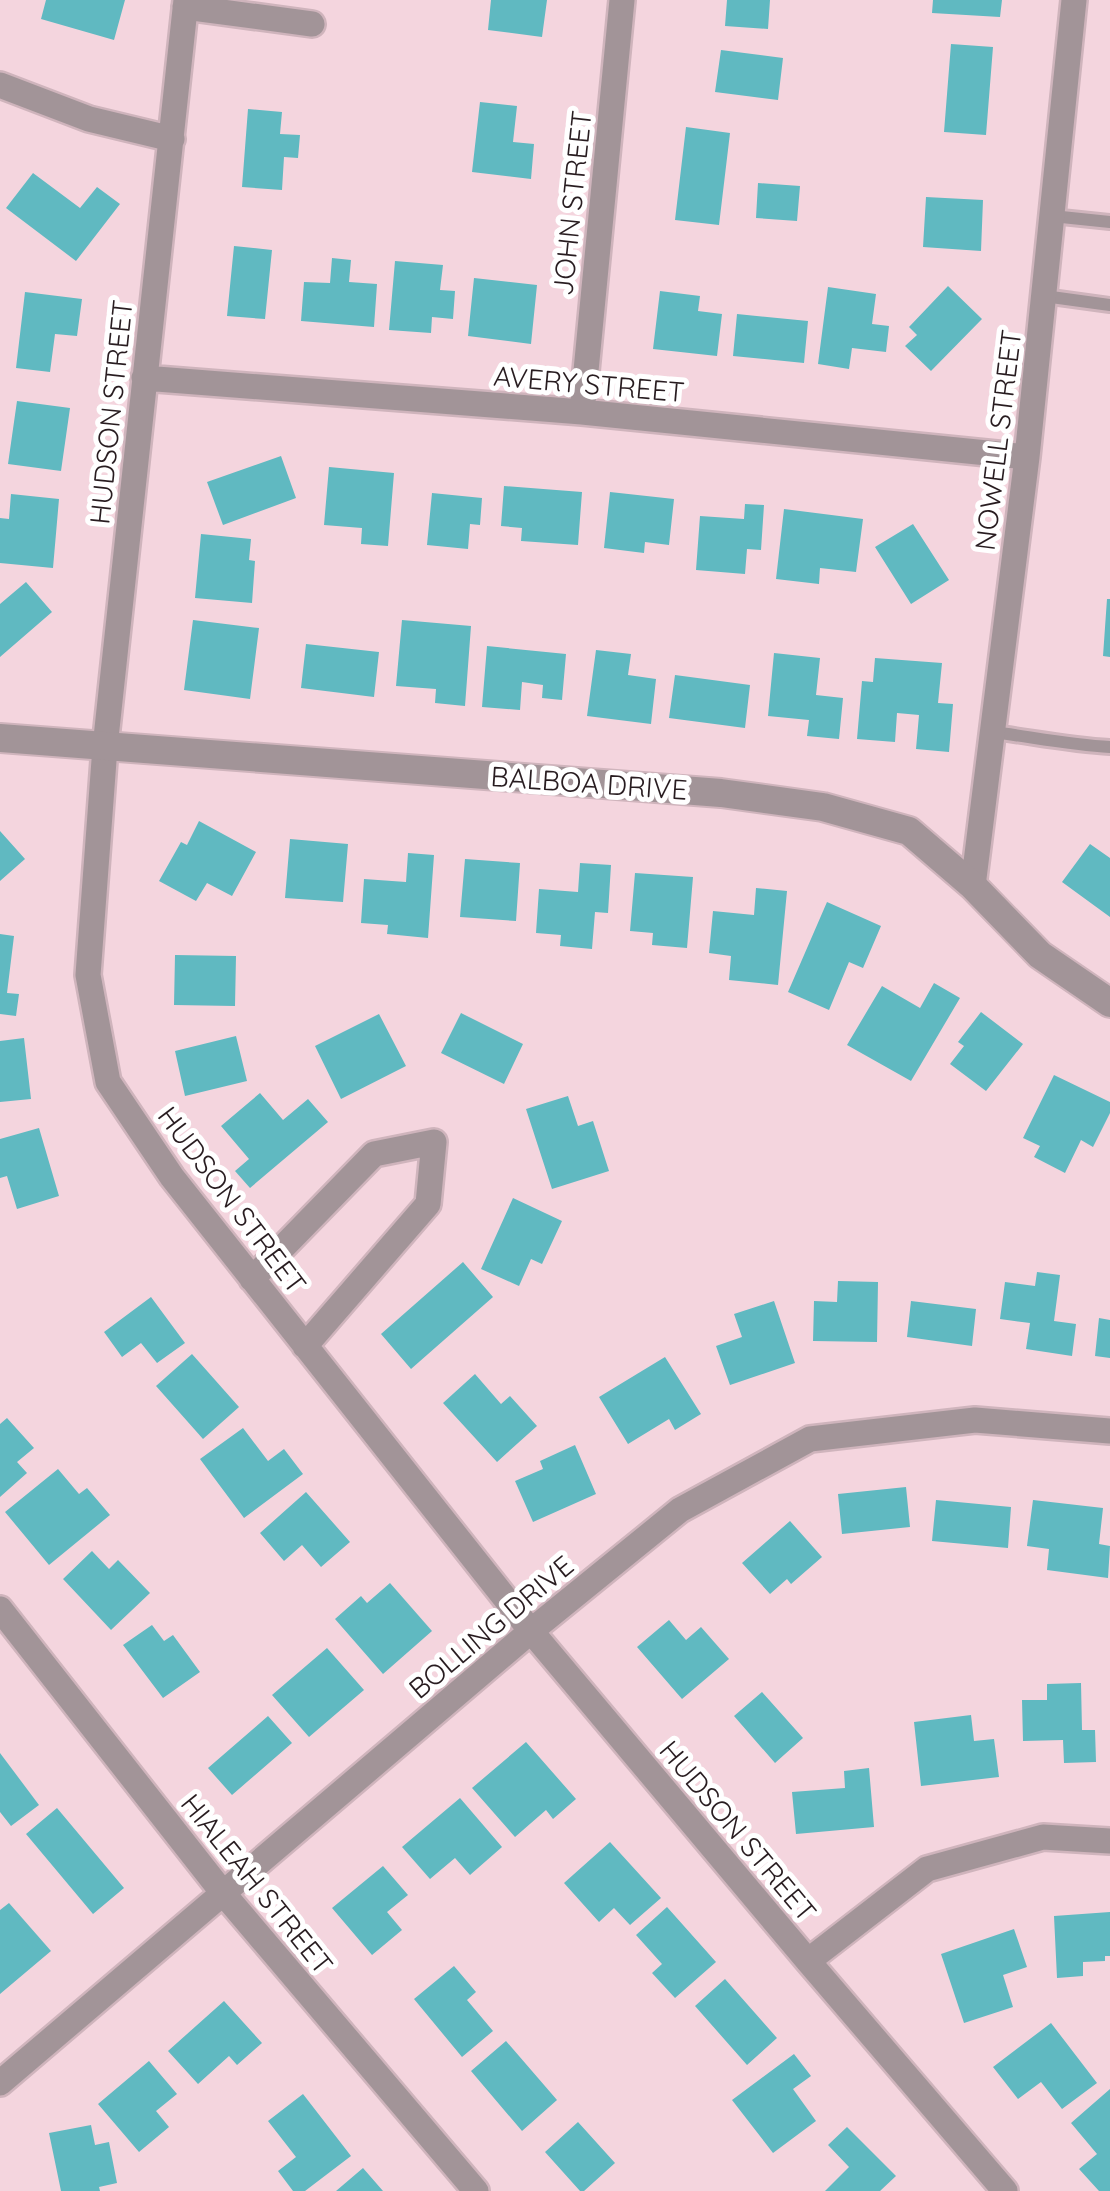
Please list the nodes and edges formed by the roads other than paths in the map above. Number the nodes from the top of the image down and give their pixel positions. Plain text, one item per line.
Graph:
1 (622, 0) edge
2 (1074, 0) edge
3 (186, 4) edge
4 (312, 24) dead end
5 (0, 86) edge
6 (172, 139) junction
7 (1052, 216) junction
8 (1110, 222) edge
9 (1044, 296) junction
10 (1110, 305) edge
11 (144, 378) junction
12 (582, 412) junction
13 (1027, 457) junction
14 (993, 732) junction
15 (0, 738) edge
16 (105, 747) junction
17 (1110, 748) edge
18 (974, 886) junction
19 (1110, 1003) edge
20 (252, 1279) junction
21 (305, 1346) junction
22 (1110, 1431) edge
23 (0, 1609) edge
24 (531, 1631) junction
25 (1110, 1841) edge
26 (223, 1893) junction
27 (808, 1961) junction
28 (0, 2083) edge
29 (476, 2191) edge
30 (1005, 2191) edge

1 - 12 street, JOHN STREET
2 - 7 street, NOWELL STREET
3 - 4 street
3 - 6 street, HUDSON STREET
5 - 6 street
6 - 11 street, HUDSON STREET
7 - 8 lane
7 - 9 street, NOWELL STREET
9 - 10 lane
9 - 13 street, NOWELL STREET
11 - 12 street, AVERY STREET
11 - 16 street, HUDSON STREET
12 - 13 street, AVERY STREET
13 - 14 street, NOWELL STREET
14 - 17 lane
14 - 18 street, NOWELL STREET
15 - 16 street, BALBOA DRIVE
16 - 18 street, BALBOA DRIVE
16 - 20 street, HUDSON STREET
18 - 19 street, BALBOA DRIVE
20 - 21 street, HUDSON STREET
20 - 21 street
21 - 24 street, HUDSON STREET
22 - 24 street, BOLLING DRIVE
23 - 26 street, HIALEAH STREET
24 - 26 street, BOLLING DRIVE
24 - 27 street, HUDSON STREET
25 - 27 street
26 - 28 street, BOLLING DRIVE
26 - 29 street, HIALEAH STREET
27 - 30 street, HUDSON STREET

